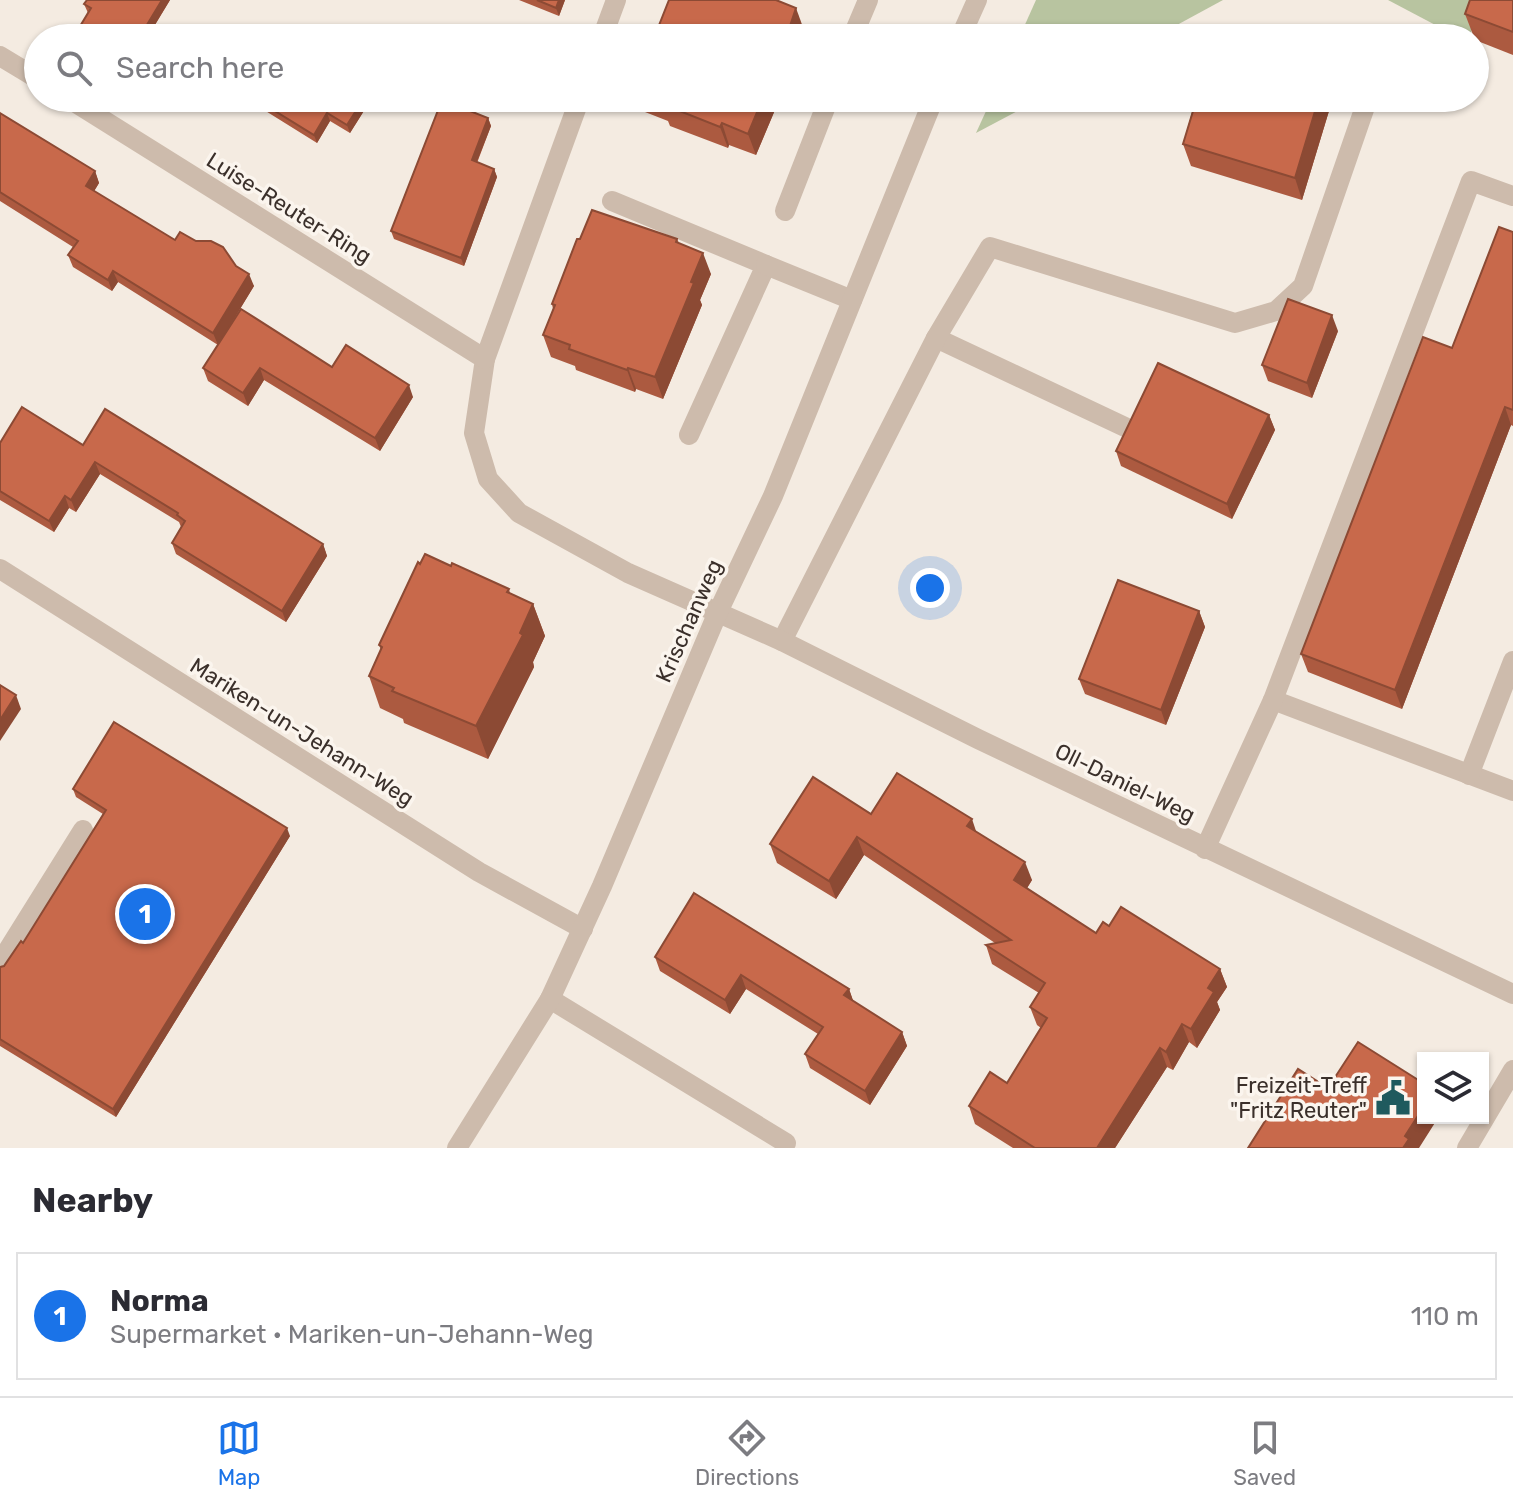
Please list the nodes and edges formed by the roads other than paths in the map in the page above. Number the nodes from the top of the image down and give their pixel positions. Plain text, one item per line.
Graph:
1 (616, 0) edge
2 (868, 0) edge
3 (977, 0) edge
4 (607, 24) edge
5 (858, 24) edge
6 (966, 24) edge
7 (0, 56) edge
8 (24, 71) edge
9 (90, 112) edge
10 (575, 112) edge
11 (824, 112) edge
12 (928, 112) edge
13 (1363, 112) edge
14 (1513, 196) edge
15 (612, 201) dead end
16 (785, 211) dead end
17 (766, 265) junction
18 (852, 300) junction
19 (936, 338) junction
20 (485, 359) junction
21 (1125, 427) edge
22 (689, 435) dead end
23 (0, 569) edge
24 (718, 612) junction
25 (782, 641) junction
26 (1513, 661) edge
27 (1273, 700) junction
28 (1469, 775) junction
29 (1513, 791) edge
30 (83, 830) dead end
31 (1205, 849) junction
32 (583, 929) junction
33 (0, 963) edge
34 (1513, 994) edge
35 (550, 999) junction
36 (1513, 1070) edge
37 (786, 1143) dead end
38 (457, 1148) edge
39 (1467, 1148) edge

1 - 4 street
2 - 5 street
3 - 6 street
7 - 8 street
9 - 20 street, Luise-Reuter-Ring
10 - 20 street
11 - 16 street
12 - 18 street, Krischanweg
13 - 19 street
14 - 27 street
15 - 17 street
17 - 18 street
17 - 22 street
18 - 24 street, Krischanweg
19 - 21 street
19 - 25 street
20 - 24 street
23 - 32 street, Mariken-un-Jehann-Weg
24 - 25 street, Oll-Daniel-Weg
24 - 32 street, Krischanweg
25 - 31 street, Oll-Daniel-Weg
26 - 28 street
27 - 28 street
27 - 31 street
28 - 29 street
30 - 33 street
31 - 34 street, Oll-Daniel-Weg
32 - 35 street, Krischanweg
35 - 37 street
35 - 38 street, Krischanweg
36 - 39 street

